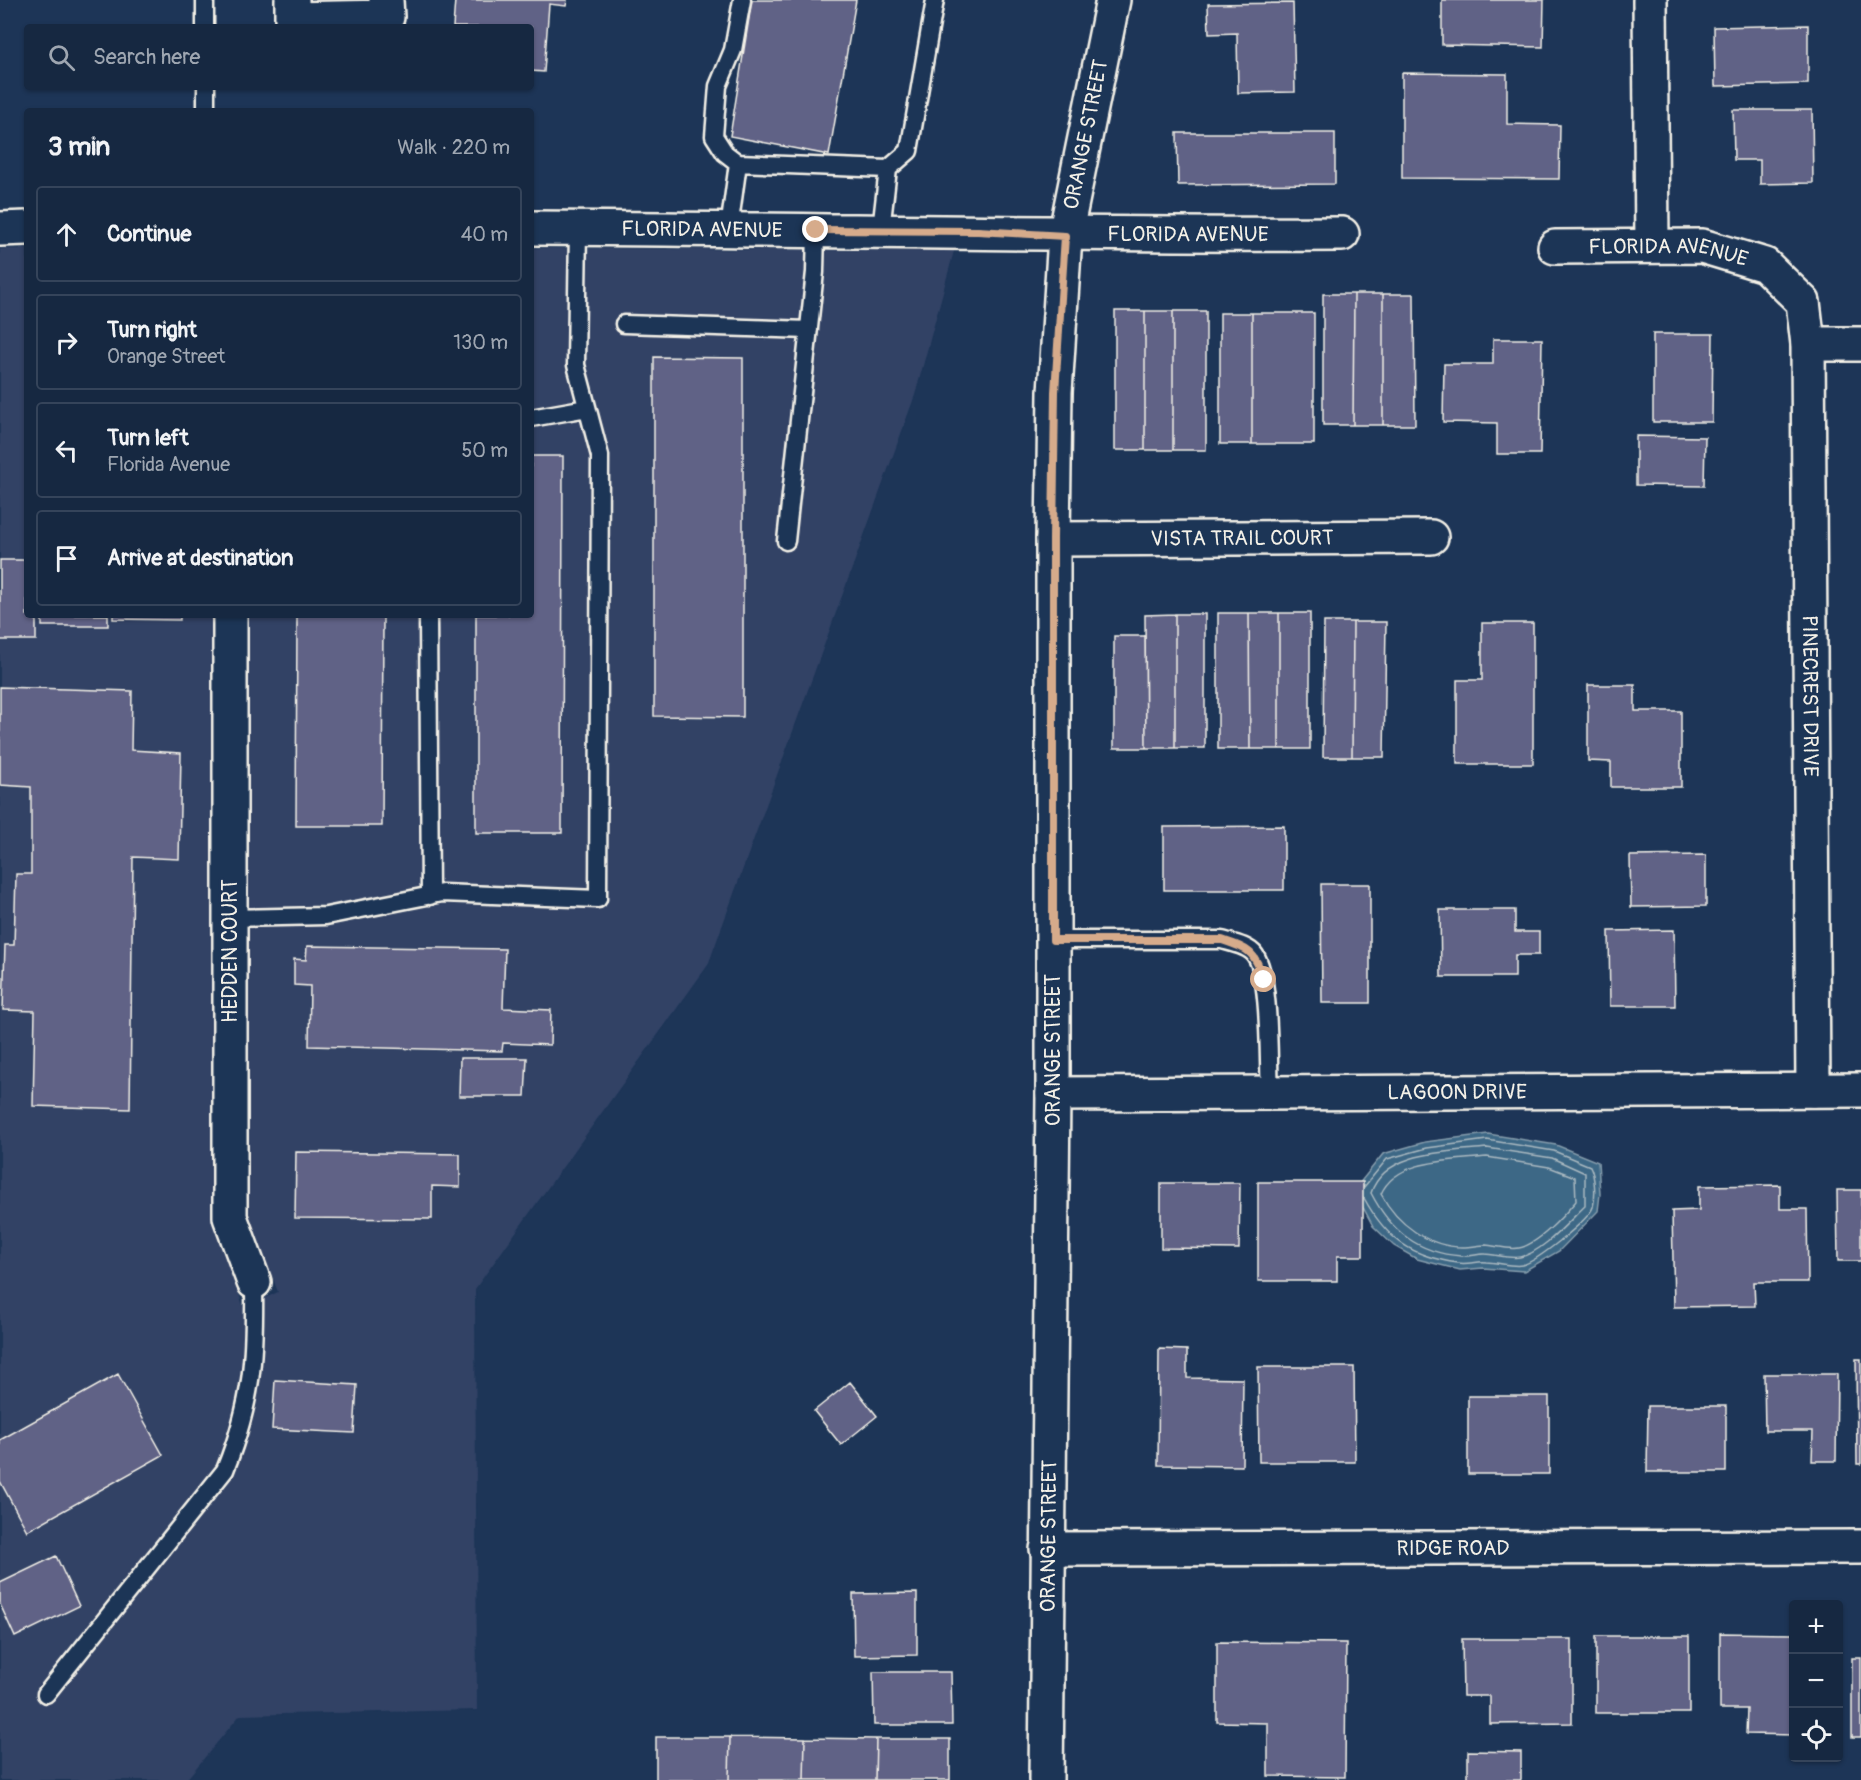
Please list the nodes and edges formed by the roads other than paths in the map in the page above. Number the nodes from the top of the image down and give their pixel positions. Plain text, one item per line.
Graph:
1 (205, 0) edge
2 (292, 0) edge
3 (386, 0) edge
4 (742, 0) edge
5 (935, 0) edge
6 (1113, 0) edge
7 (1650, 0) edge
8 (206, 24) edge
9 (206, 90) edge
10 (206, 108) edge
11 (738, 163) junction
12 (888, 169) junction
13 (24, 228) edge
14 (534, 228) edge
15 (578, 228) junction
16 (0, 229) edge
17 (729, 229) junction
18 (816, 230) junction
19 (881, 230) junction
20 (1342, 234) dead end
21 (1065, 236) junction
22 (1652, 245) junction
23 (1555, 247) dead end
24 (1803, 302) joint
25 (624, 324) dead end
26 (809, 330) junction
27 (1808, 344) junction
28 (1861, 344) edge
29 (587, 408) junction
30 (534, 417) edge
31 (1431, 537) dead end
32 (1053, 539) junction
33 (786, 541) dead end
34 (230, 618) edge
35 (428, 618) edge
36 (430, 896) junction
37 (230, 918) junction
38 (1053, 940) junction
39 (1813, 1090) junction
40 (1861, 1090) edge
41 (1270, 1093) junction
42 (1053, 1094) junction
43 (254, 1282) joint
44 (1861, 1547) edge
45 (1047, 1549) junction
46 (46, 1694) dead end
47 (1046, 1780) edge

1 - 8 lane
2 - 3 street
4 - 11 lane
5 - 12 lane
6 - 21 street, ORANGE STREET
7 - 22 street
9 - 10 lane
11 - 12 lane
11 - 17 lane
12 - 19 lane
13 - 16 street
14 - 15 street, FLORIDA AVENUE
15 - 17 street, FLORIDA AVENUE
15 - 29 lane
17 - 18 street, FLORIDA AVENUE
18 - 19 street, FLORIDA AVENUE
18 - 26 lane
19 - 21 street, FLORIDA AVENUE
20 - 21 street, FLORIDA AVENUE
21 - 32 street, ORANGE STREET
22 - 23 street, FLORIDA AVENUE
22 - 24 street, FLORIDA AVENUE
24 - 27 street, PINECREST DRIVE
25 - 26 lane
26 - 33 lane
27 - 28 street
27 - 39 street, PINECREST DRIVE
29 - 30 lane
29 - 36 lane
31 - 32 street, VISTA TRAIL COURT
32 - 38 street, ORANGE STREET
34 - 37 street, HEDDEN COURT
35 - 36 lane
36 - 37 lane
37 - 43 street, HEDDEN COURT
38 - 41 lane
38 - 42 street, ORANGE STREET
39 - 40 street, LAGOON DRIVE
39 - 41 street, LAGOON DRIVE
41 - 42 street, LAGOON DRIVE
42 - 45 street, ORANGE STREET
43 - 46 lane
44 - 45 street, RIDGE ROAD
45 - 47 street, ORANGE STREET

